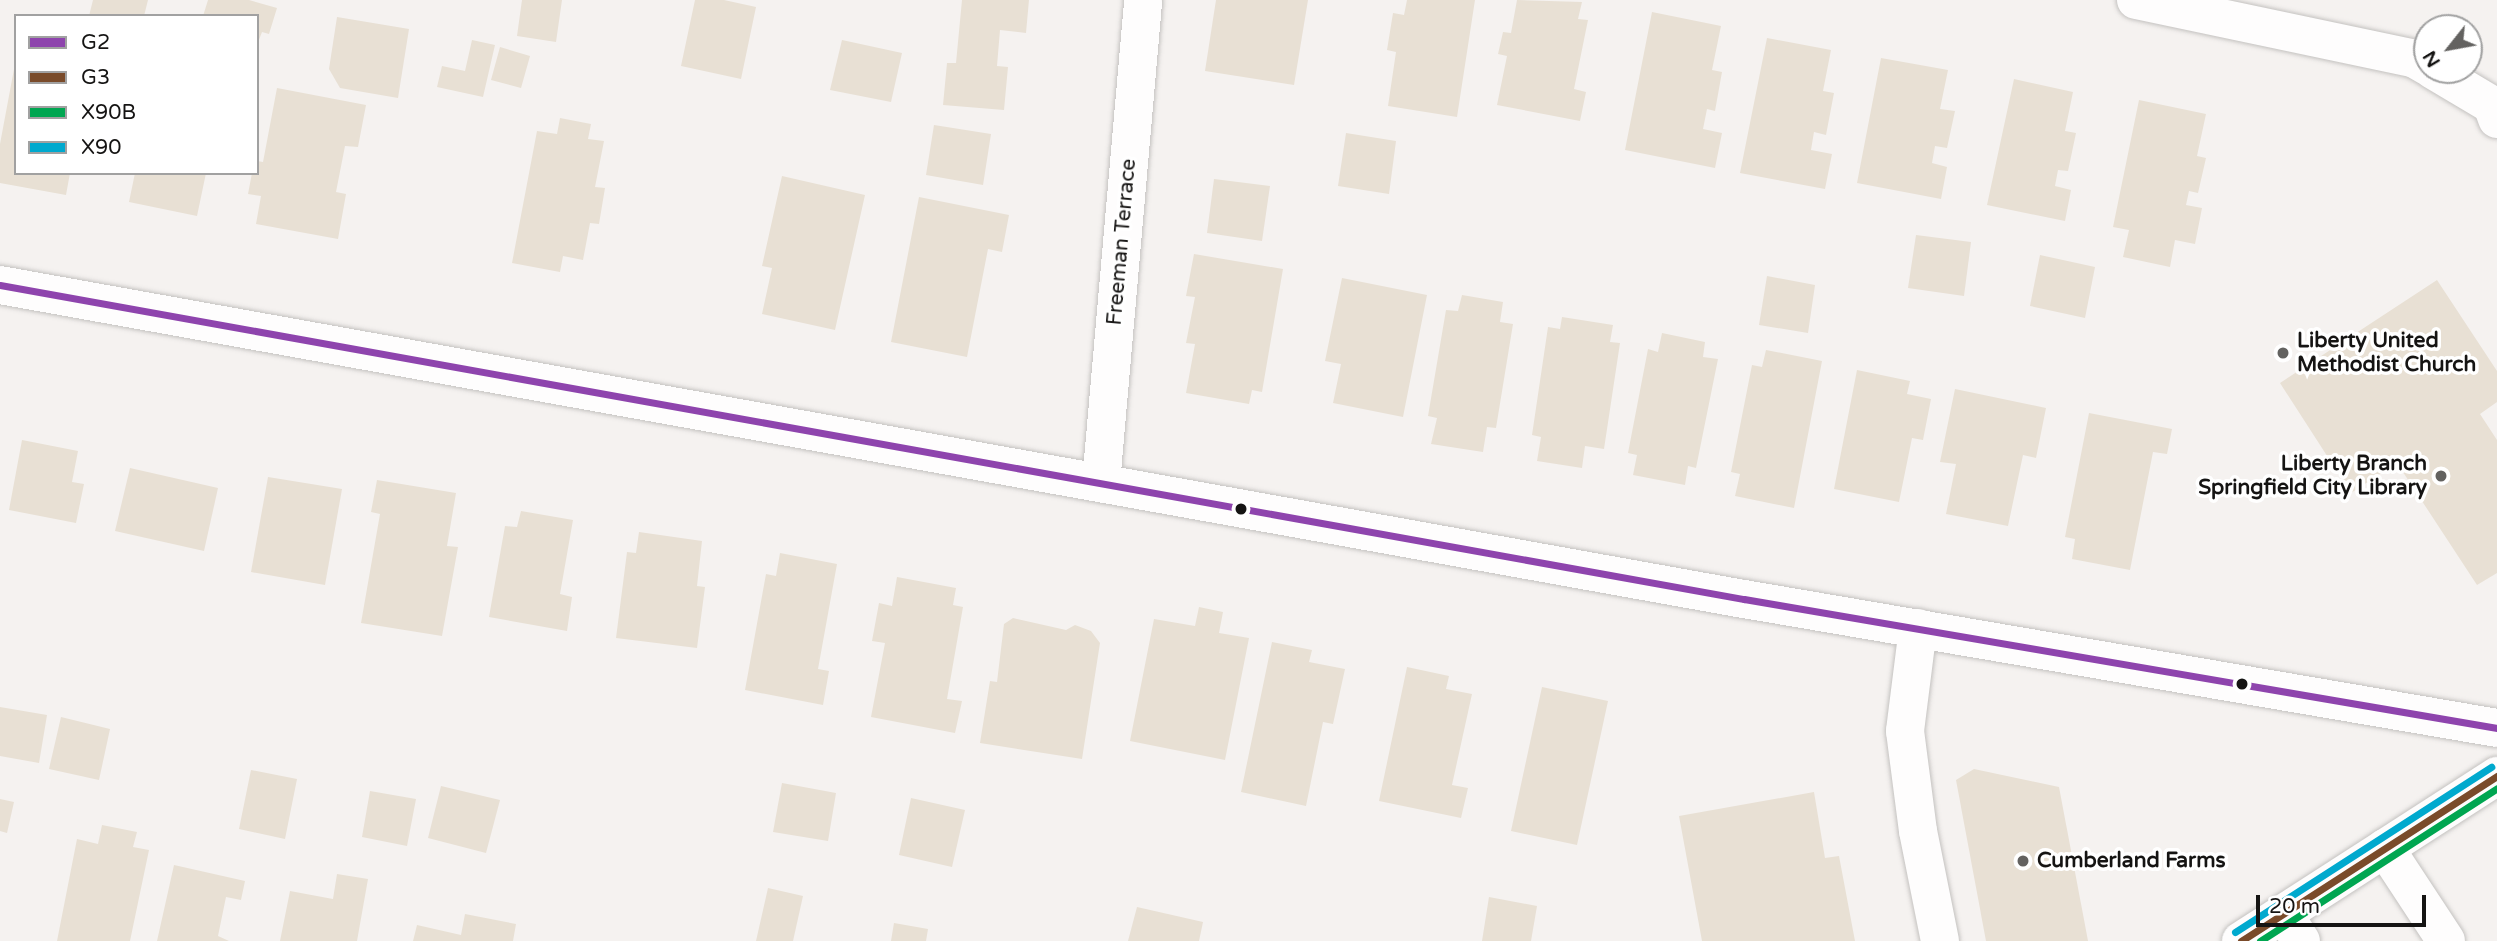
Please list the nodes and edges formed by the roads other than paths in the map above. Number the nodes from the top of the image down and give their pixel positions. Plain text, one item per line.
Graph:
1 (1143, 0) edge
2 (2136, 0) edge
3 (2413, 59) edge
4 (2462, 84) edge
5 (2495, 100) edge
6 (0, 285) edge
7 (1101, 484) junction
8 (1918, 628) junction
9 (2497, 728) edge
10 (2497, 776) edge
11 (2385, 848) junction
12 (2293, 927) edge
13 (1940, 941) edge
14 (2241, 941) edge
15 (2446, 941) edge

1 - 7 main road, Freeman Terrace
2 - 3 main road
4 - 5 main road
6 - 7 main road
7 - 8 main road
8 - 9 main road
8 - 13 main road
10 - 11 main road
11 - 12 main road
11 - 15 main road
12 - 14 main road

